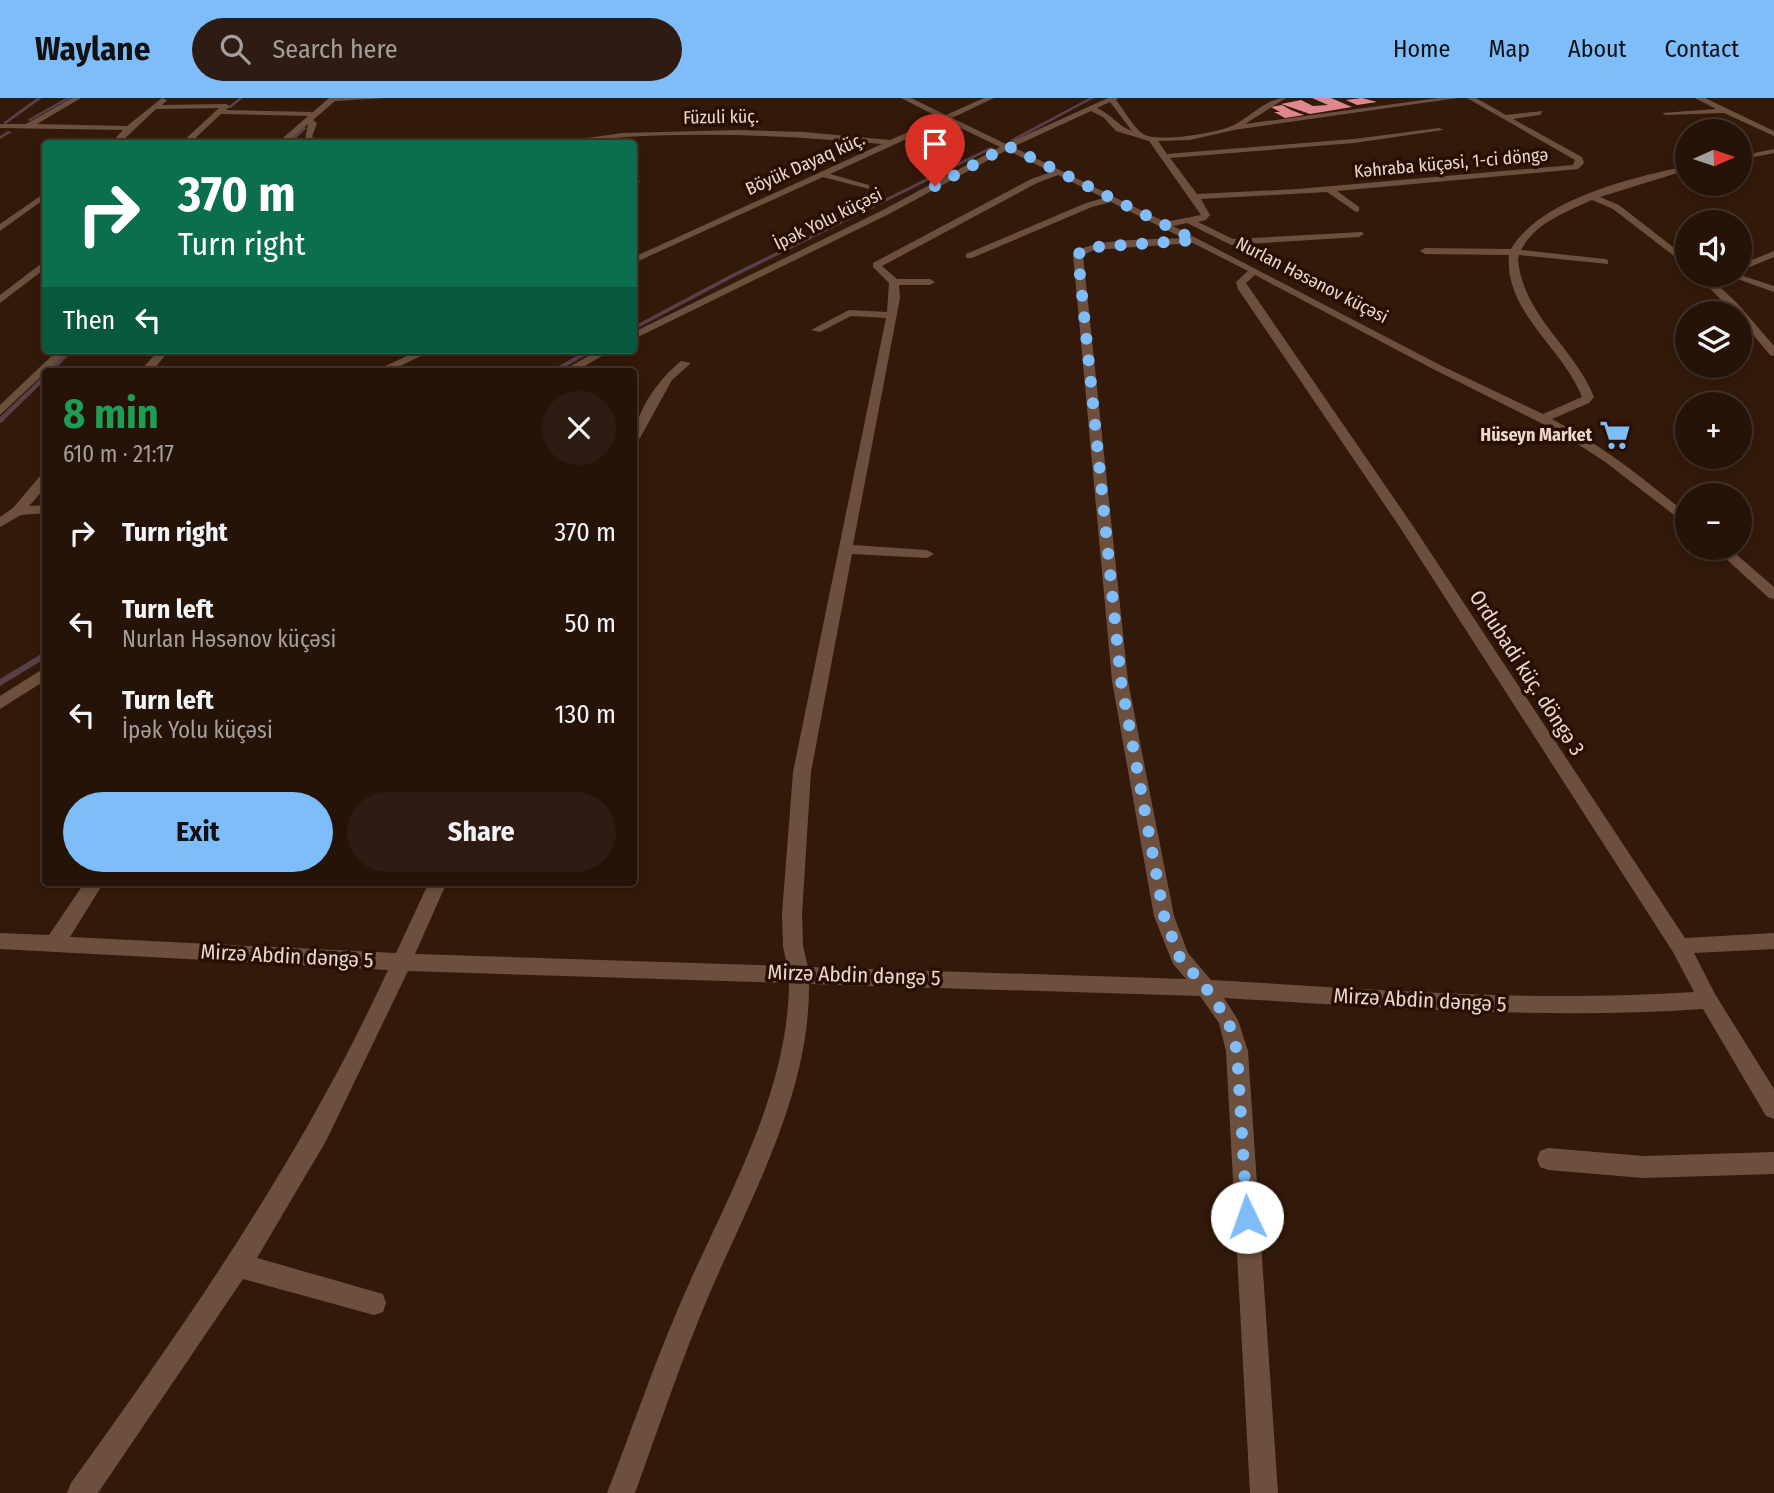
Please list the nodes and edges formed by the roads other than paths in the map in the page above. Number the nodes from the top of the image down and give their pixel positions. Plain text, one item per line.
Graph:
1 (77, 98) edge
2 (166, 98) edge
3 (236, 98) edge
4 (333, 98) edge
5 (383, 98) edge
6 (905, 98) edge
7 (990, 98) edge
8 (1282, 98) edge
9 (1454, 98) edge
10 (1471, 98) edge
11 (1699, 98) edge
12 (1113, 99) edge
13 (226, 106) junction
14 (155, 107) junction
15 (1092, 109) junction
16 (1724, 111) junction
17 (219, 112) junction
18 (1540, 113) dead end
19 (1666, 113) dead end
20 (314, 114) junction
21 (1507, 117) junction
22 (946, 118) junction
23 (306, 120) junction
24 (5, 127) edge
25 (25, 128) junction
26 (128, 128) junction
27 (1234, 128) junction
28 (1439, 130) dead end
29 (0, 133) edge
30 (1139, 134) junction
31 (1774, 134) edge
32 (1152, 139) junction
33 (118, 140) edge
34 (188, 140) edge
35 (284, 140) edge
36 (314, 140) edge
37 (581, 140) edge
38 (894, 144) junction
39 (1008, 146) junction
40 (1774, 151) edge
41 (1166, 156) junction
42 (1752, 156) edge
43 (1058, 172) junction
44 (1675, 172) edge
45 (824, 175) junction
46 (866, 187) dead end
47 (1330, 190) junction
48 (1591, 196) junction
49 (42, 197) edge
50 (1194, 197) junction
51 (1111, 199) junction
52 (1356, 209) dead end
53 (1188, 220) junction
54 (1166, 224) junction
55 (0, 228) edge
56 (1359, 234) dead end
57 (1195, 240) junction
58 (1424, 251) dead end
59 (1514, 252) junction
60 (1675, 254) edge
61 (1774, 254) edge
62 (969, 256) dead end
63 (637, 259) edge
64 (1605, 262) dead end
65 (1752, 263) edge
66 (42, 266) edge
67 (1253, 272) junction
68 (894, 282) junction
69 (930, 282) dead end
70 (1752, 282) edge
71 (1714, 287) edge
72 (1774, 289) edge
73 (0, 300) edge
74 (890, 315) junction
75 (816, 330) dead end
76 (637, 335) edge
77 (1774, 353) edge
78 (60, 354) edge
79 (161, 354) edge
80 (392, 354) edge
81 (418, 354) edge
82 (600, 354) edge
83 (399, 362) junction
84 (685, 363) dead end
85 (45, 368) edge
86 (149, 368) edge
87 (387, 368) edge
88 (574, 368) edge
89 (42, 371) edge
90 (0, 411) edge
91 (1542, 419) junction
92 (637, 433) edge
93 (42, 483) edge
94 (42, 509) edge
95 (18, 511) junction
96 (1675, 511) edge
97 (0, 523) edge
98 (845, 548) junction
99 (927, 554) dead end
100 (1735, 560) edge
101 (1774, 595) edge
102 (42, 675) edge
103 (0, 704) edge
104 (92, 886) edge
105 (436, 886) edge
106 (0, 941) edge
107 (1774, 941) edge
108 (55, 943) junction
109 (1680, 946) junction
110 (402, 962) junction
111 (799, 973) junction
112 (1206, 988) junction
113 (1708, 1000) junction
114 (1774, 1109) edge
115 (1548, 1159) dead end
116 (1774, 1163) edge
117 (236, 1265) junction
118 (373, 1303) dead end
119 (81, 1493) edge
120 (621, 1493) edge
121 (1264, 1493) edge

1 - 25 street
2 - 14 street
3 - 13 street
4 - 5 street
4 - 20 street
6 - 22 street, Nurlan Həsənov küçəsi
7 - 22 street, Böyük Dayaq küç.
8 - 27 street
9 - 27 street
10 - 21 street, Kəhraba küçəsi, 1-ci döngə
11 - 16 street
12 - 15 street, İpək Yolu küçəsi
12 - 30 street
13 - 14 street
13 - 17 street
14 - 26 street
15 - 30 street
15 - 39 street, İpək Yolu küçəsi
16 - 19 street
16 - 31 street
17 - 20 street
17 - 34 street
18 - 21 street
20 - 23 street
21 - 47 street, Kəhraba küçəsi, 1-ci döngə
22 - 38 street, Böyük Dayaq küç.
22 - 39 street, Nurlan Həsənov küçəsi
23 - 35 street
23 - 36 street
24 - 25 street
24 - 29 street
25 - 26 street
26 - 33 street
27 - 32 street
28 - 41 street
30 - 32 street
32 - 41 street
37 - 38 street, Füzuli küç.
38 - 45 street, Böyük Dayaq küç.
39 - 43 street, Nurlan Həsənov küçəsi
39 - 76 street, İpək Yolu küçəsi
40 - 42 street
41 - 50 street
43 - 51 street, Nurlan Həsənov küçəsi
43 - 68 street
44 - 48 street
45 - 46 street
45 - 63 street, Böyük Dayaq küç.
47 - 50 street, Kəhraba küçəsi, 1-ci döngə
47 - 52 street
48 - 59 street
48 - 60 street
49 - 55 street
50 - 53 street
51 - 54 street, Nurlan Həsənov küçəsi
51 - 62 street
53 - 54 street
53 - 56 street
54 - 57 street, Nurlan Həsənov küçəsi
57 - 67 street, Nurlan Həsənov küçəsi
57 - 112 street
58 - 59 street
59 - 64 street
59 - 91 street
61 - 65 street
66 - 73 street
67 - 91 street, Nurlan Həsənov küçəsi
67 - 109 street, Ordubadi küç. döngə 3
68 - 69 street
68 - 74 street
70 - 72 street
71 - 77 street
74 - 75 street
74 - 98 street
78 - 85 street
79 - 86 street
80 - 83 street
81 - 83 street
82 - 88 street
83 - 87 street
84 - 92 street
89 - 90 street
91 - 96 street, Nurlan Həsənov küçəsi
93 - 95 street
94 - 95 street
95 - 97 street
98 - 99 street
98 - 111 street
100 - 101 street
102 - 103 street
104 - 108 street
105 - 110 street
106 - 108 street, Mirzə Abdin dəngə 5
107 - 109 street
108 - 110 street, Mirzə Abdin dəngə 5
109 - 113 street, Ordubadi küç. döngə 3
110 - 111 street, Mirzə Abdin dəngə 5
110 - 117 street
111 - 112 street, Mirzə Abdin dəngə 5
111 - 120 street
112 - 113 street, Mirzə Abdin dəngə 5
112 - 121 street
113 - 114 street, Ordubadi küç. döngə 3
115 - 116 street
117 - 118 street
117 - 119 street

